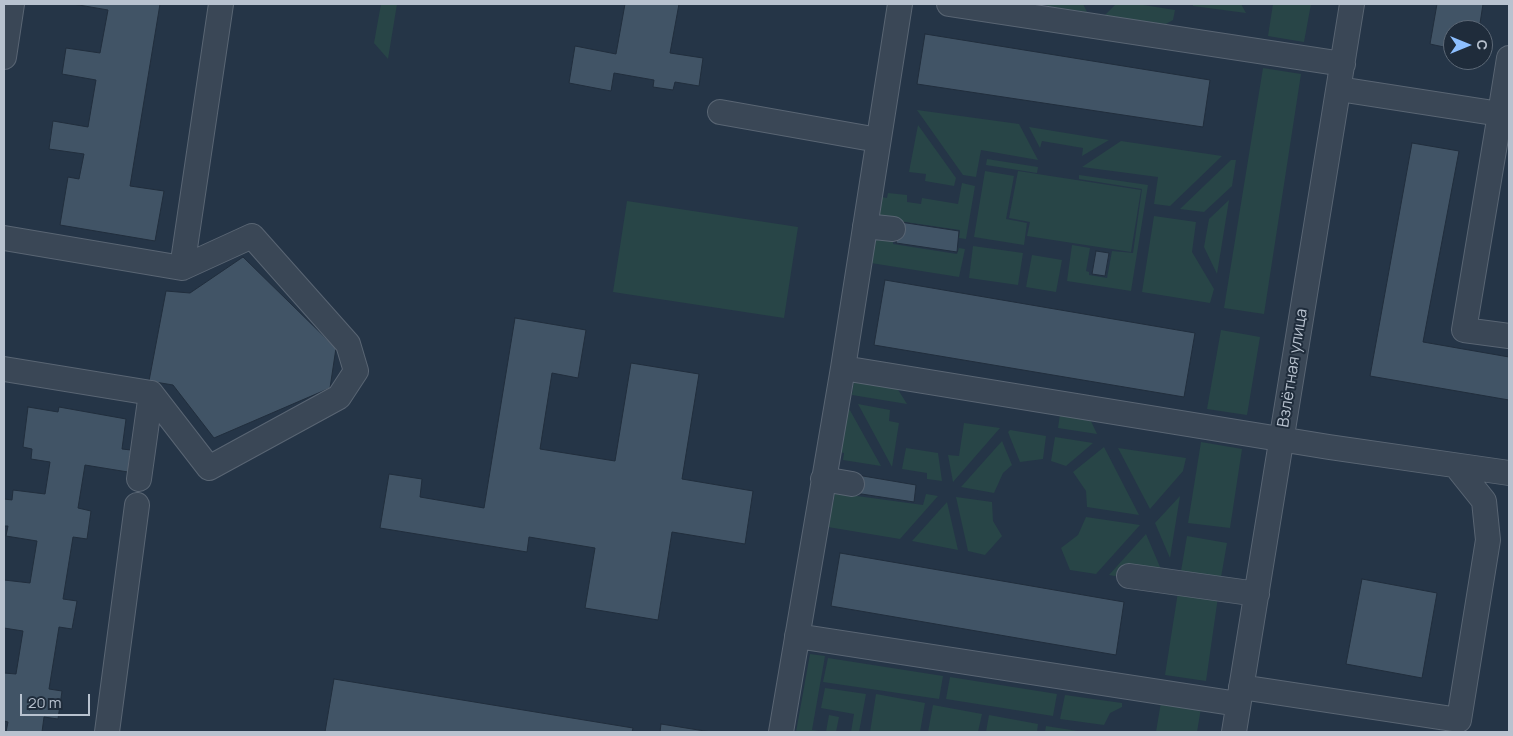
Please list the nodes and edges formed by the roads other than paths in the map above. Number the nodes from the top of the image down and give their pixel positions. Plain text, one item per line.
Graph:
1 (12, 4) edge
2 (221, 4) edge
3 (900, 4) edge
4 (949, 4) edge
5 (1352, 4) edge
6 (4, 58) edge
7 (1509, 58) edge
8 (1343, 64) junction
9 (1339, 89) junction
10 (720, 112) dead end
11 (1500, 114) junction
12 (878, 140) junction
13 (865, 226) junction
14 (893, 230) dead end
15 (4, 238) edge
16 (182, 268) junction
17 (1509, 336) edge
18 (843, 368) junction
19 (4, 369) edge
20 (151, 393) junction
21 (1282, 440) junction
22 (1456, 466) junction
23 (1509, 473) edge
24 (139, 479) dead end
25 (823, 479) junction
26 (852, 484) dead end
27 (137, 505) dead end
28 (1129, 576) dead end
29 (1257, 594) junction
30 (797, 636) junction
31 (1240, 695) junction
32 (107, 732) edge
33 (781, 732) edge
34 (1234, 732) edge

1 - 6 street
2 - 16 street
3 - 12 street
4 - 8 street
5 - 8 street, Взлётная улица
7 - 11 street
8 - 9 street, Взлётная улица
9 - 11 street
9 - 21 street, Взлётная улица
10 - 12 street
11 - 17 street
12 - 13 street
13 - 14 street
13 - 18 street
15 - 16 street
16 - 20 street
18 - 21 street
18 - 25 street
19 - 20 street
20 - 24 street
21 - 22 street
21 - 29 street, Взлётная улица
22 - 23 street
22 - 31 street
25 - 26 street
25 - 30 street
27 - 32 street
28 - 29 street
29 - 31 street, Взлётная улица
30 - 31 street
30 - 33 street
31 - 34 street, Взлётная улица

